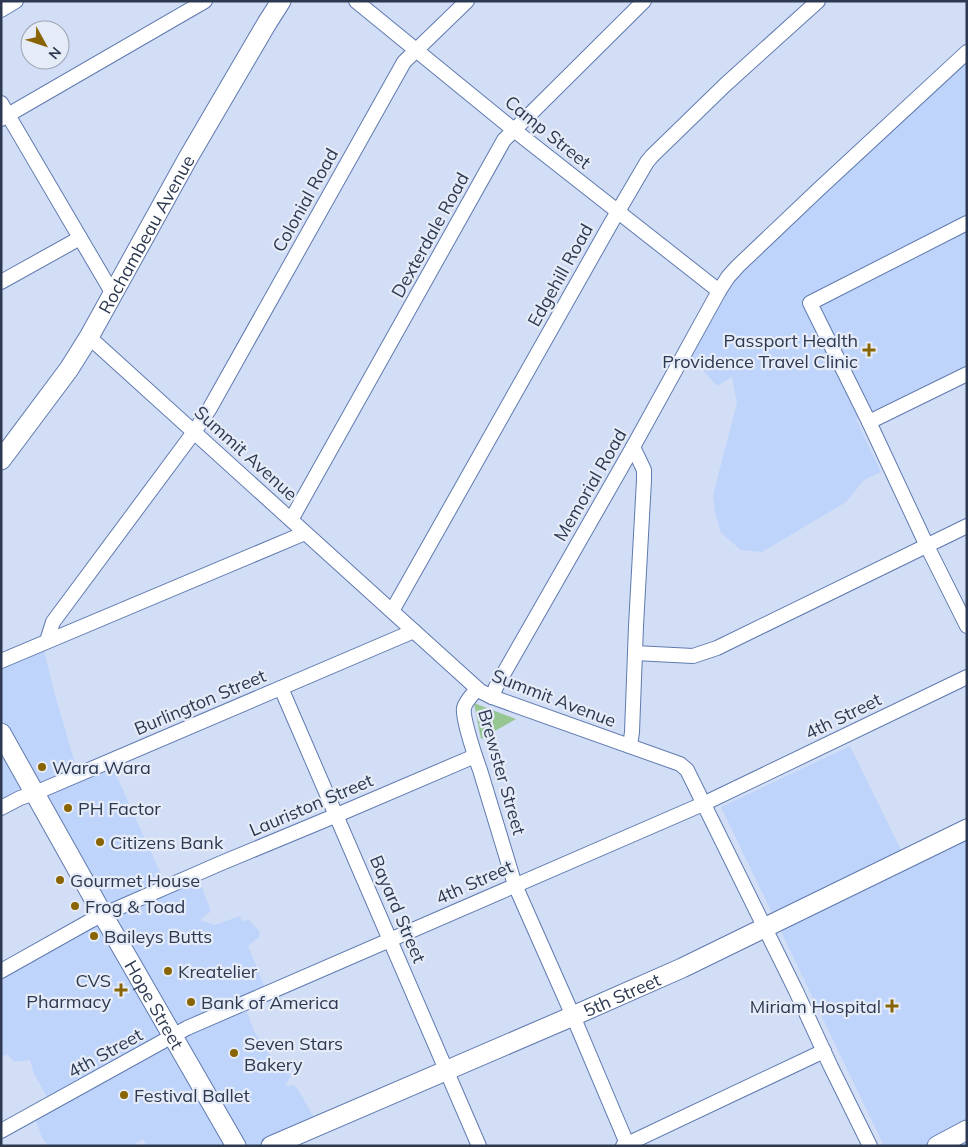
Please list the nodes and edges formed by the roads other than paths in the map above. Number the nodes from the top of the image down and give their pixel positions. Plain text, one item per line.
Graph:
1 (16, 1) edge
2 (205, 1) edge
3 (281, 1) edge
4 (356, 1) edge
5 (467, 1) edge
6 (644, 1) edge
7 (818, 1) edge
8 (1, 10) edge
9 (417, 50) junction
10 (967, 52) edge
11 (4, 112) edge
12 (514, 130) junction
13 (618, 211) junction
14 (967, 223) edge
15 (80, 238) junction
16 (1, 282) edge
17 (719, 291) junction
18 (113, 294) junction
19 (89, 337) junction
20 (967, 374) edge
21 (869, 422) junction
22 (194, 432) junction
23 (633, 447) junction
24 (1, 460) edge
25 (291, 520) junction
26 (967, 526) edge
27 (305, 533) junction
28 (927, 546) junction
29 (392, 611) junction
30 (967, 626) edge
31 (414, 631) junction
32 (47, 641) junction
33 (635, 653) junction
34 (1, 661) edge
35 (967, 677) edge
36 (281, 688) junction
37 (477, 689) junction
38 (492, 697) junction
39 (1, 733) edge
40 (630, 746) junction
41 (475, 756) junction
42 (35, 792) junction
43 (703, 804) junction
44 (1, 808) edge
45 (337, 815) junction
46 (967, 830) edge
47 (515, 885) junction
48 (103, 915) junction
49 (764, 928) junction
50 (390, 940) junction
51 (1, 971) edge
52 (573, 1016) junction
53 (173, 1036) junction
54 (824, 1051) junction
55 (447, 1070) junction
56 (967, 1130) edge
57 (1, 1131) edge
58 (626, 1145) edge
59 (236, 1146) edge
60 (271, 1146) edge
61 (479, 1146) edge
62 (870, 1146) edge
63 (937, 1146) edge

1 - 8 street
2 - 11 street
3 - 18 street, Rochambeau Avenue
4 - 9 street, Camp Street
5 - 9 street, Colonial Road
6 - 12 street, Dexterdale Road
7 - 13 street, Edgehill Road
9 - 12 street, Camp Street
9 - 22 street, Colonial Road
10 - 17 street, Memorial Road
11 - 15 street
12 - 13 street, Camp Street
12 - 25 street, Dexterdale Road
13 - 17 street, Camp Street
13 - 29 street, Edgehill Road
14 - 21 street
15 - 16 street
15 - 18 street
17 - 23 street, Memorial Road
18 - 19 street, Rochambeau Avenue
19 - 22 street, Summit Avenue
19 - 24 street, Rochambeau Avenue
20 - 21 street
21 - 28 street
22 - 25 street, Summit Avenue
22 - 32 street, Colonial Road
23 - 33 street
23 - 38 street, Memorial Road
25 - 27 street, Summit Avenue
26 - 28 street
27 - 29 street, Summit Avenue
27 - 32 street
28 - 30 street
28 - 33 street
29 - 31 street, Summit Avenue
31 - 36 street, Burlington Street
31 - 37 street, Summit Avenue
32 - 34 street
33 - 40 street
35 - 43 street, 4th Street
36 - 42 street, Burlington Street
36 - 45 street, Bayard Street
37 - 38 street, Summit Avenue
37 - 41 street, Brewster Street
38 - 40 street, Summit Avenue
39 - 42 street, Hope Street
40 - 43 street, Summit Avenue
41 - 45 street, Lauriston Street
41 - 47 street, Brewster Street
42 - 44 street, Burlington Street
42 - 48 street, Hope Street
43 - 47 street, 4th Street
43 - 49 street, Summit Avenue
45 - 48 street, Lauriston Street
45 - 50 street, Bayard Street
46 - 49 street, 5th Street
47 - 50 street, 4th Street
47 - 52 street, Brewster Street
48 - 51 street, Lauriston Street
48 - 53 street, Hope Street
49 - 52 street, 5th Street
49 - 54 street, Summit Avenue
50 - 53 street, 4th Street
50 - 55 street, Bayard Street
52 - 55 street, 5th Street
52 - 58 street, Brewster Street
53 - 57 street, 4th Street
53 - 59 street, Hope Street
54 - 58 street
54 - 62 street, Summit Avenue
55 - 60 street, 5th Street
55 - 61 street, Bayard Street
56 - 63 street

